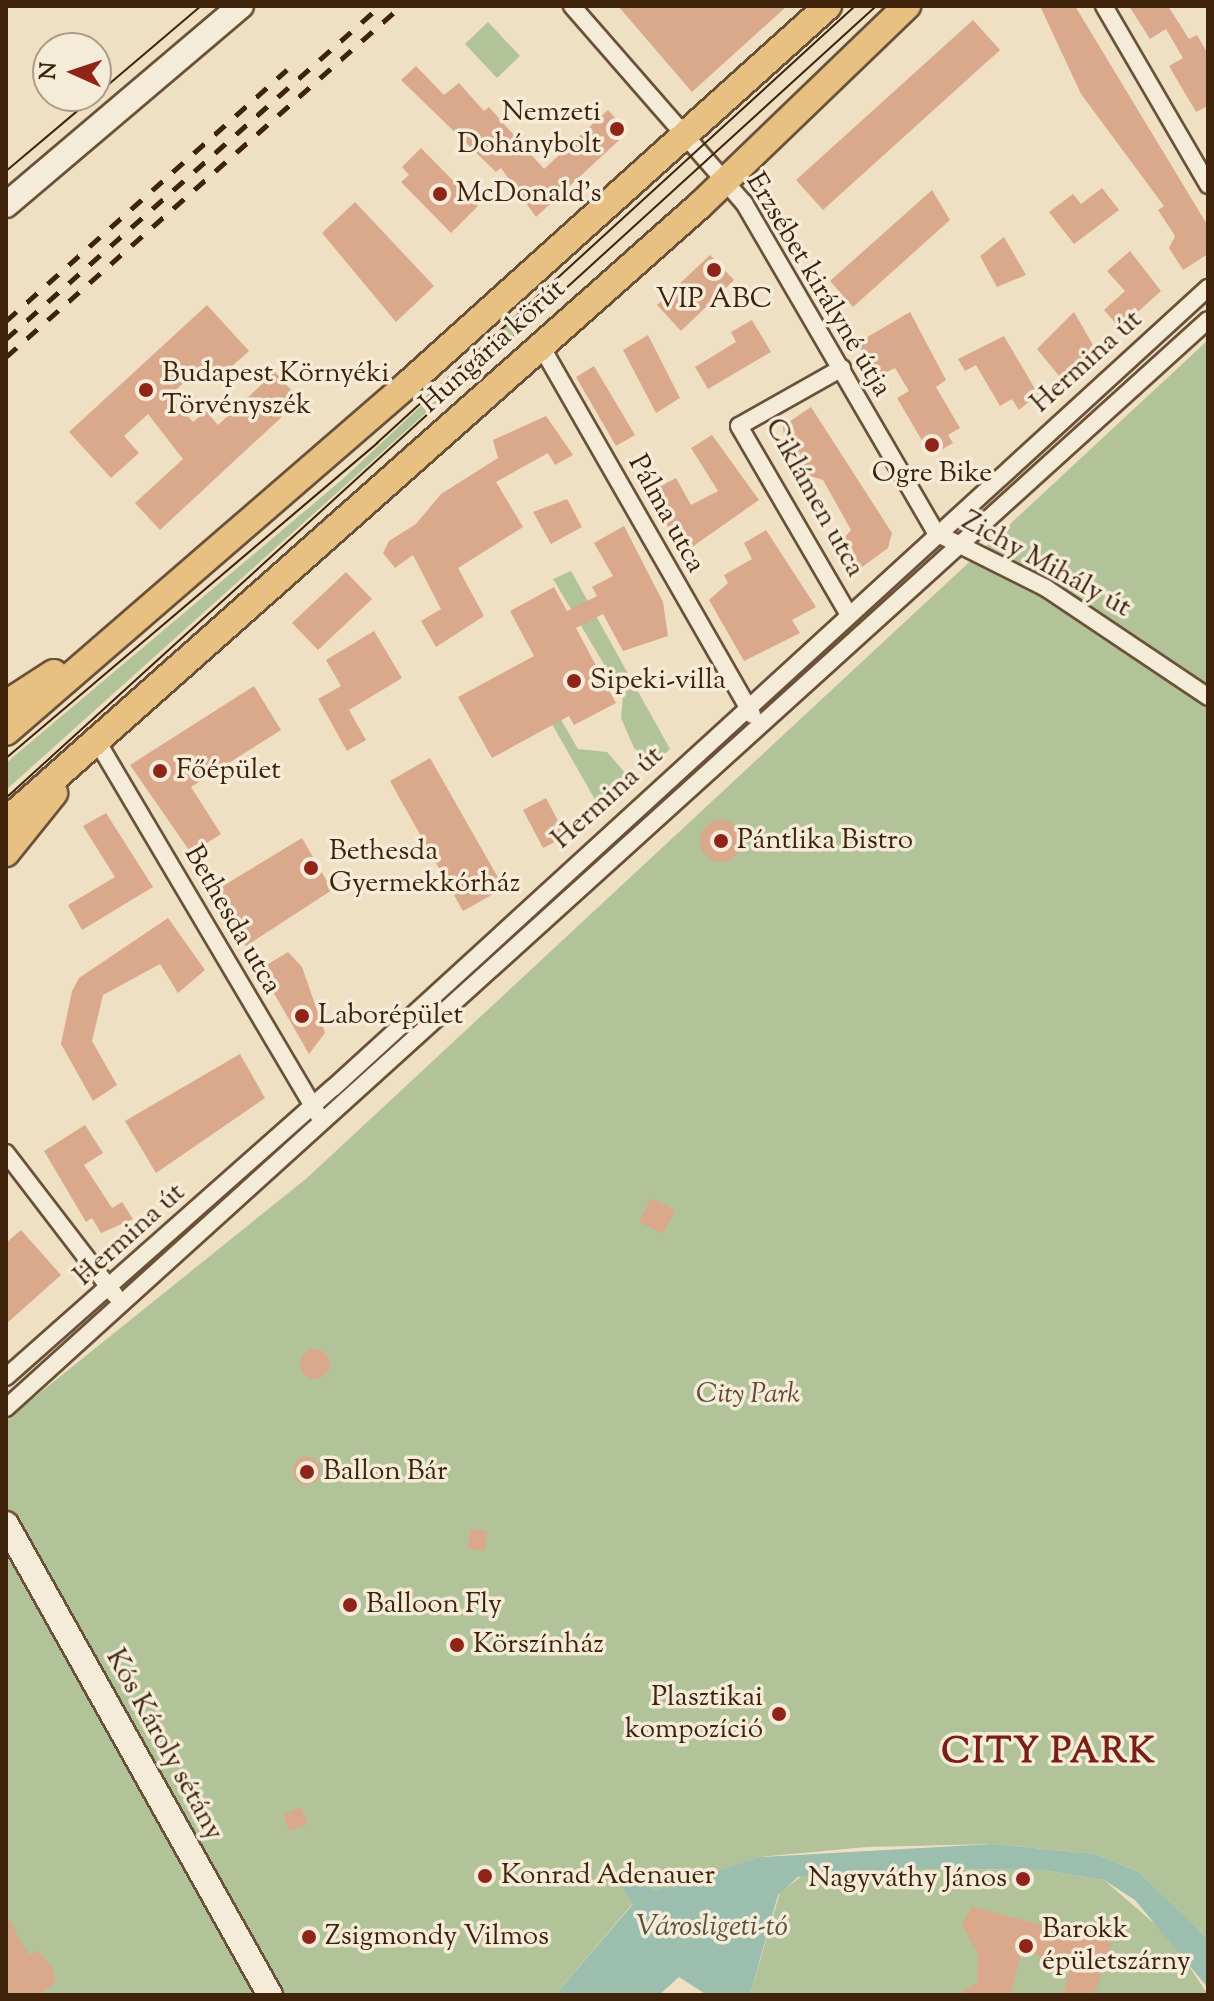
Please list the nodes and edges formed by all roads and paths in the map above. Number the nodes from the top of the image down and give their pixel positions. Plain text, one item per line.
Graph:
1 (241, 6) edge
2 (572, 6) edge
3 (828, 6) edge
4 (907, 6) edge
5 (1104, 6) edge
6 (687, 137) junction
7 (726, 181) junction
8 (1208, 185) edge
9 (6, 205) edge
10 (1208, 288) edge
11 (1208, 320) edge
12 (541, 346) junction
13 (842, 368) junction
14 (936, 533) junction
15 (956, 545) junction
16 (848, 613) junction
17 (134, 621) junction
18 (1208, 697) edge
19 (6, 704) edge
20 (746, 708) junction
21 (760, 726) junction
22 (6, 732) edge
23 (90, 747) junction
24 (6, 821) edge
25 (6, 853) edge
26 (312, 1107) junction
27 (326, 1123) junction
28 (6, 1153) edge
29 (110, 1288) junction
30 (122, 1304) junction
31 (24, 1361) junction
32 (6, 1362) edge
33 (6, 1377) edge
34 (6, 1408) edge
35 (6, 1524) edge
36 (270, 1995) edge

1 - 9 street
2 - 6 street, Erzsébet királyné útja
3 - 6 main road, Hungária körút
4 - 7 main road, Hungária körút
5 - 8 street
6 - 7 street, Erzsébet királyné útja
6 - 17 main road, Hungária körút
7 - 12 main road, Hungária körút
7 - 13 street, Erzsébet királyné útja
10 - 14 street, Hermina út
11 - 15 street, Hermina út
12 - 20 street, Pálma utca
12 - 23 main road, Hungária körút
13 - 14 street, Erzsébet királyné útja
13 - 16 street, Ciklámen utca
14 - 15 street, Zichy Mihály út
14 - 16 street, Hermina út
15 - 18 street, Zichy Mihály út
15 - 21 street, Hermina út
16 - 20 street, Hermina út
17 - 19 main road
17 - 22 main road, Hungária körút
20 - 21 street, Pálma utca
20 - 26 street, Hermina út
21 - 27 street, Hermina út
23 - 24 main road, Hungária körút
23 - 25 main road
23 - 26 street, Bethesda utca
26 - 27 street, Bethesda utca
26 - 29 street, Hermina út
27 - 30 street, Hermina út
28 - 29 street
29 - 30 street
29 - 31 street, Hermina út
30 - 34 street, Hermina út
31 - 32 street
31 - 33 street, Hermina út
35 - 36 street, Kós Károly sétány

